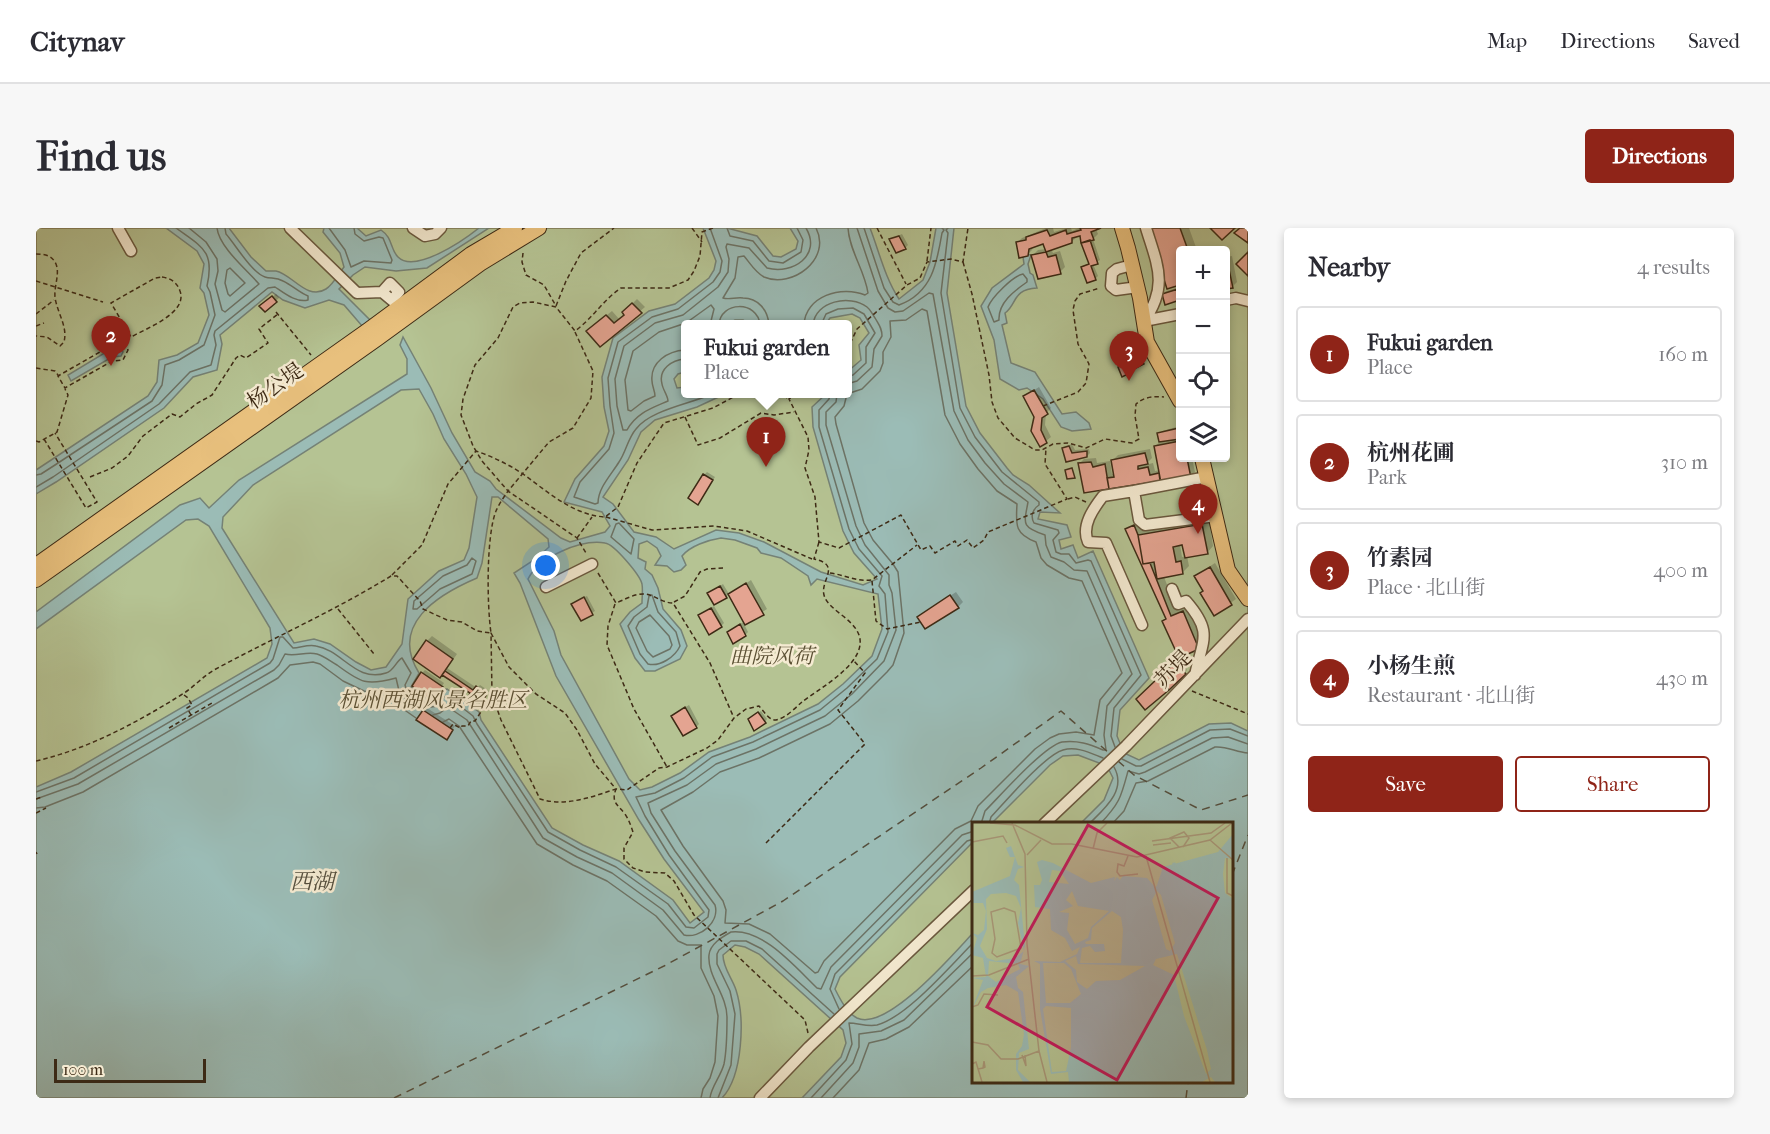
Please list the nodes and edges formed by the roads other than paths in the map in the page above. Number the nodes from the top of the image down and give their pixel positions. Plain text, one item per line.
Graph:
1 (118, 228) edge
2 (290, 228) edge
3 (413, 228) edge
4 (441, 228) edge
5 (539, 228) edge
6 (1122, 228) edge
7 (1146, 228) edge
8 (518, 234) edge
9 (131, 251) dead end
10 (1132, 265) junction
11 (1137, 287) junction
12 (369, 292) junction
13 (1230, 299) edge
14 (360, 300) dead end
15 (1248, 301) edge
16 (396, 303) junction
17 (1176, 315) edge
18 (1144, 321) junction
19 (1176, 393) edge
20 (1203, 462) edge
21 (1207, 477) junction
22 (1134, 491) junction
23 (1216, 516) junction
24 (592, 564) road end
25 (36, 565) edge
26 (36, 580) edge
27 (546, 587) dead end
28 (1172, 589) dead end
29 (1248, 599) edge
30 (1248, 619) edge
31 (1142, 625) dead end
32 (1195, 675) junction
33 (1046, 822) edge
34 (972, 892) edge
35 (760, 1098) edge

1 - 9 street
2 - 12 street
3 - 4 street
5 - 8 main road, 杨公堤
6 - 10 main road
7 - 18 street
8 - 16 main road, 杨公堤
8 - 26 main road, 杨公堤
10 - 11 main road
10 - 11 street
11 - 18 main road
12 - 14 street
12 - 16 street
13 - 15 street
16 - 25 main road, 杨公堤
17 - 18 street
18 - 19 main road
20 - 21 main road
21 - 22 street
21 - 23 main road
22 - 23 street
22 - 31 street
23 - 29 main road
24 - 27 street
28 - 32 street
30 - 32 street, 苏堤
32 - 33 street, 苏堤
34 - 35 street

